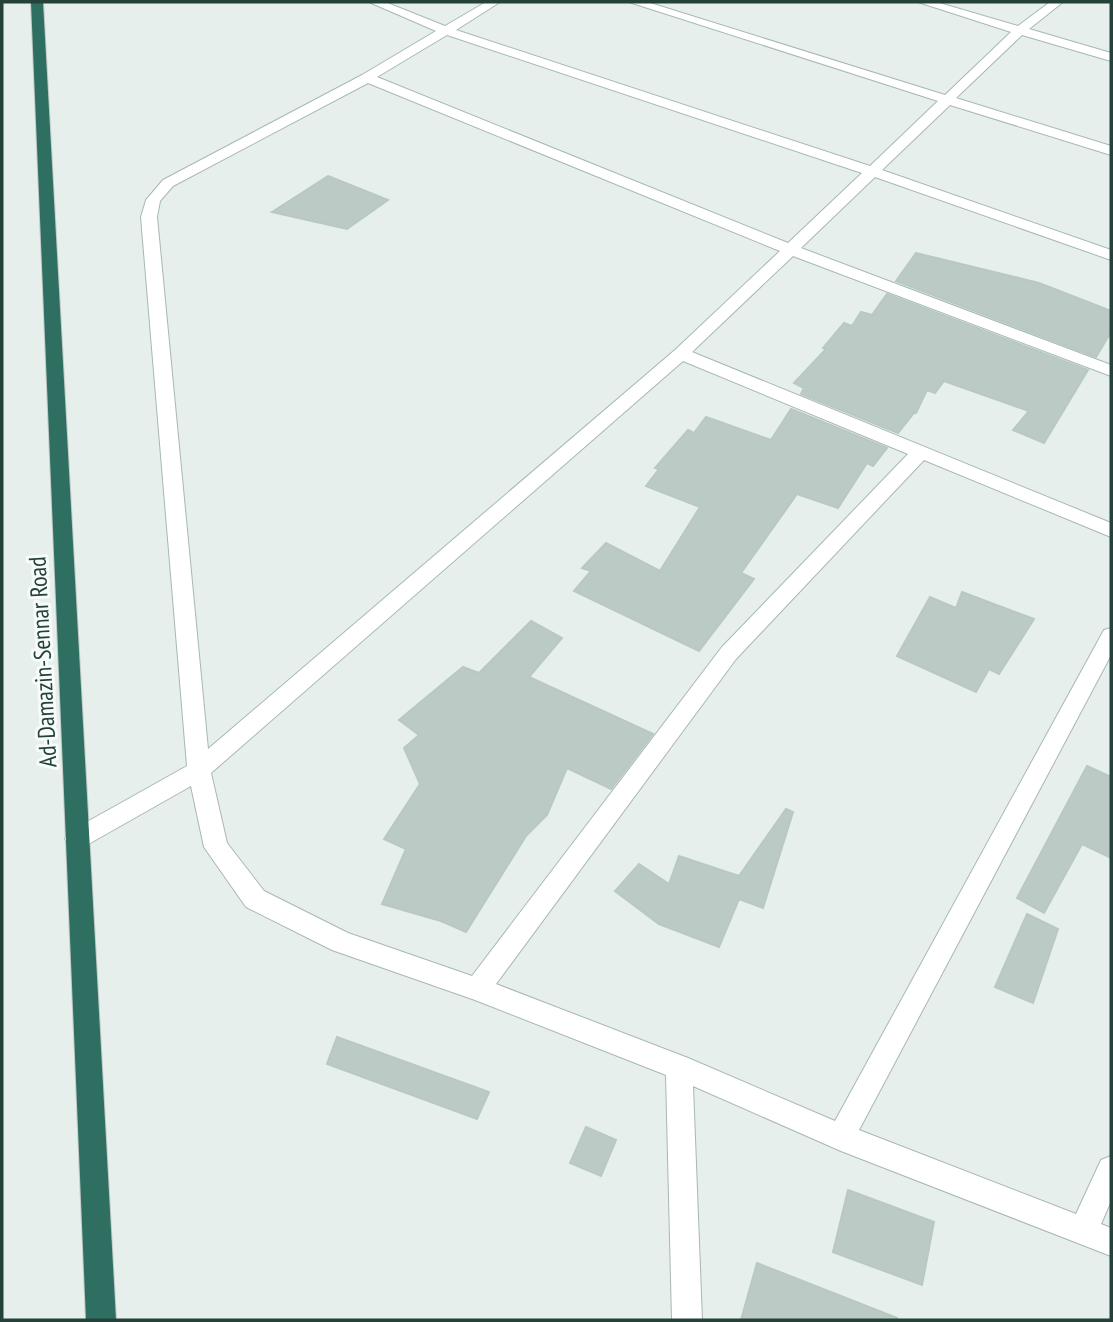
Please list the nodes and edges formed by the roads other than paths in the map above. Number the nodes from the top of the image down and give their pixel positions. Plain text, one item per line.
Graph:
1 (37, 2) edge
2 (375, 2) edge
3 (494, 2) edge
4 (635, 2) edge
5 (924, 2) edge
6 (1057, 2) edge
7 (1020, 30) junction
8 (447, 31) junction
9 (1111, 57) edge
10 (367, 78) junction
11 (950, 99) junction
12 (1111, 150) edge
13 (872, 171) junction
14 (789, 249) junction
15 (1111, 255) edge
16 (681, 354) junction
17 (1111, 371) edge
18 (920, 453) junction
19 (1111, 530) edge
20 (1111, 636) edge
21 (199, 770) junction
22 (77, 839) junction
23 (477, 989) junction
24 (679, 1067) junction
25 (841, 1137) junction
26 (1111, 1170) edge
27 (1083, 1231) junction
28 (1111, 1242) edge
29 (101, 1320) edge
30 (687, 1320) edge

1 - 22 highway, Ad-Damazin-Sennar Road
2 - 8 street
3 - 8 street
4 - 11 street
5 - 7 street
6 - 7 street
7 - 9 street
7 - 11 street
8 - 10 street
8 - 13 street
10 - 14 street
10 - 21 street
11 - 12 street
11 - 13 street
13 - 14 street
13 - 15 street
14 - 16 street
14 - 17 street
16 - 18 street
16 - 21 street
18 - 19 street
18 - 23 street
20 - 25 street
21 - 22 street
21 - 23 street
22 - 29 highway, Ad-Damazin-Sennar Road
23 - 24 street
24 - 25 street
24 - 30 street
25 - 27 street
26 - 27 street
27 - 28 street

